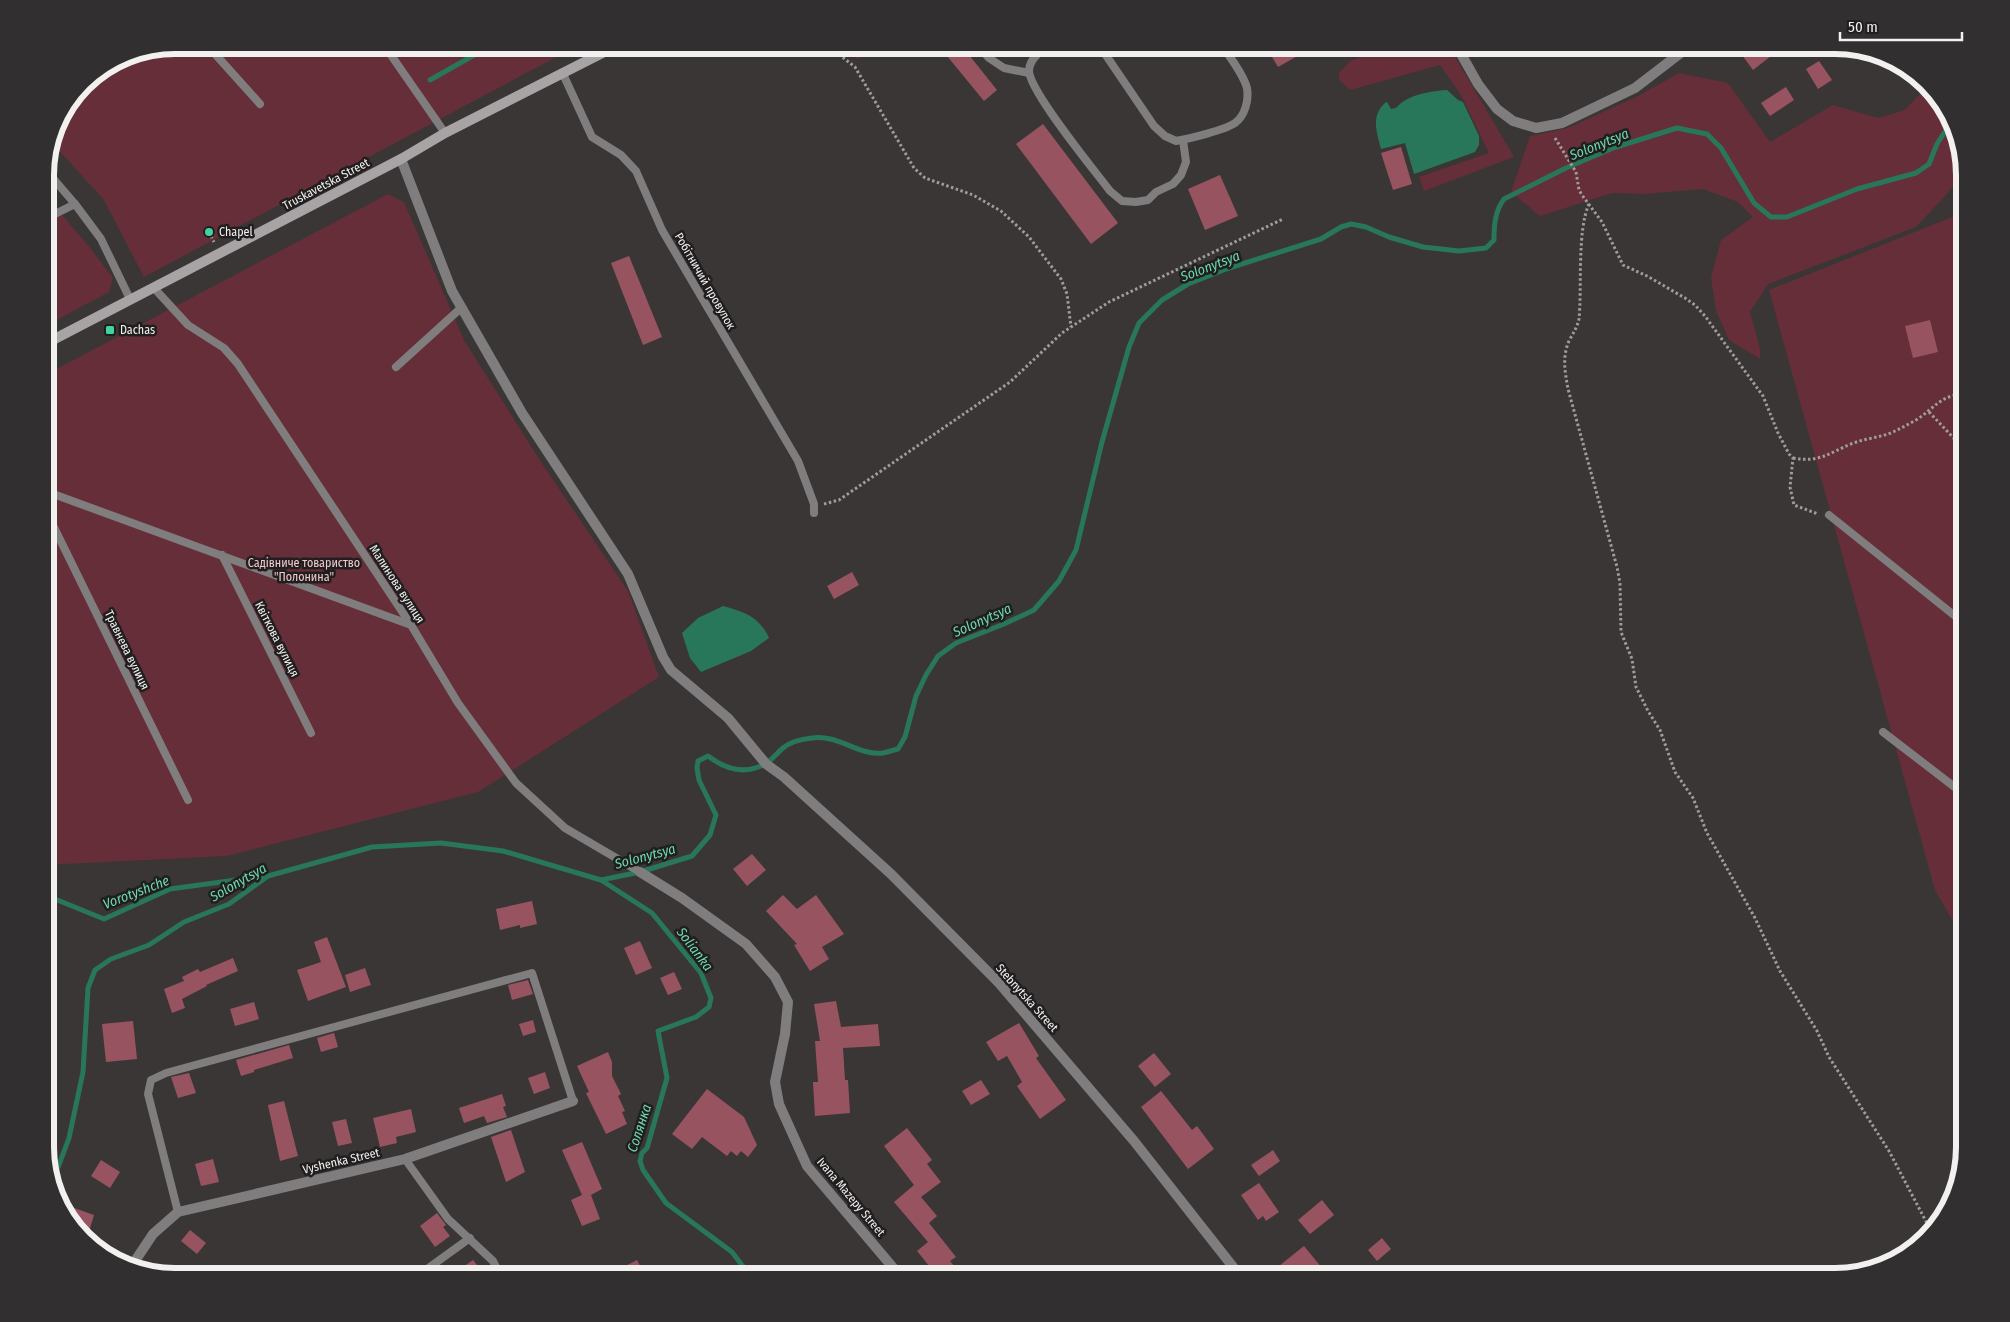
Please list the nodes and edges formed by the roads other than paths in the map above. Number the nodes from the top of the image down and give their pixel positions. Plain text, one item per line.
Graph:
1 (215, 54) edge
2 (390, 54) edge
3 (601, 54) edge
4 (985, 54) edge
5 (1037, 54) edge
6 (1106, 54) edge
7 (1228, 54) edge
8 (1461, 54) edge
9 (1679, 54) edge
10 (1029, 72) junction
11 (563, 74) junction
12 (260, 104) dead end
13 (445, 133) junction
14 (1183, 140) junction
15 (401, 158) junction
16 (54, 180) edge
17 (75, 204) junction
18 (54, 215) edge
19 (154, 288) junction
20 (130, 299) junction
21 (462, 308) junction
22 (54, 339) edge
23 (396, 367) dead end
24 (54, 494) edge
25 (814, 513) dead end
26 (1829, 515) road end
27 (54, 527) edge
28 (222, 555) junction
29 (1956, 617) edge
30 (411, 625) junction
31 (1883, 732) dead end
32 (312, 733) dead end
33 (1956, 788) edge
34 (188, 800) dead end
35 (640, 872) joint
36 (573, 1101) joint
37 (405, 1159) junction
38 (178, 1212) junction
39 (470, 1238) junction
40 (135, 1261) edge
41 (428, 1268) edge
42 (497, 1268) edge
43 (893, 1268) edge
44 (1233, 1268) edge

1 - 12 lane
2 - 13 lane
3 - 11 street, Truskavetska Street
4 - 10 lane
5 - 10 lane
6 - 14 lane
7 - 14 lane
8 - 9 street
10 - 14 lane
11 - 13 street, Truskavetska Street
11 - 25 lane, Робітничий провулок
13 - 15 street, Truskavetska Street
15 - 19 street, Truskavetska Street
15 - 21 street, Stebnytska Street
16 - 17 lane
17 - 18 lane
17 - 20 lane
19 - 20 street, Truskavetska Street
19 - 30 lane, Малинова вулиця
20 - 22 street, Truskavetska Street
21 - 23 lane
21 - 44 street, Stebnytska Street
24 - 28 lane
26 - 29 lane
27 - 34 lane, Травнева вулиця
28 - 30 lane
28 - 32 lane, Квіткова вулиця
30 - 35 lane, Малинова вулиця
31 - 33 lane
35 - 43 street, Ivana Mazepy Street
36 - 37 street, Vyshenka Street
36 - 38 lane
37 - 38 street, Vyshenka Street
37 - 39 lane
38 - 40 street, Vyshenka Street
39 - 41 lane
39 - 42 lane

